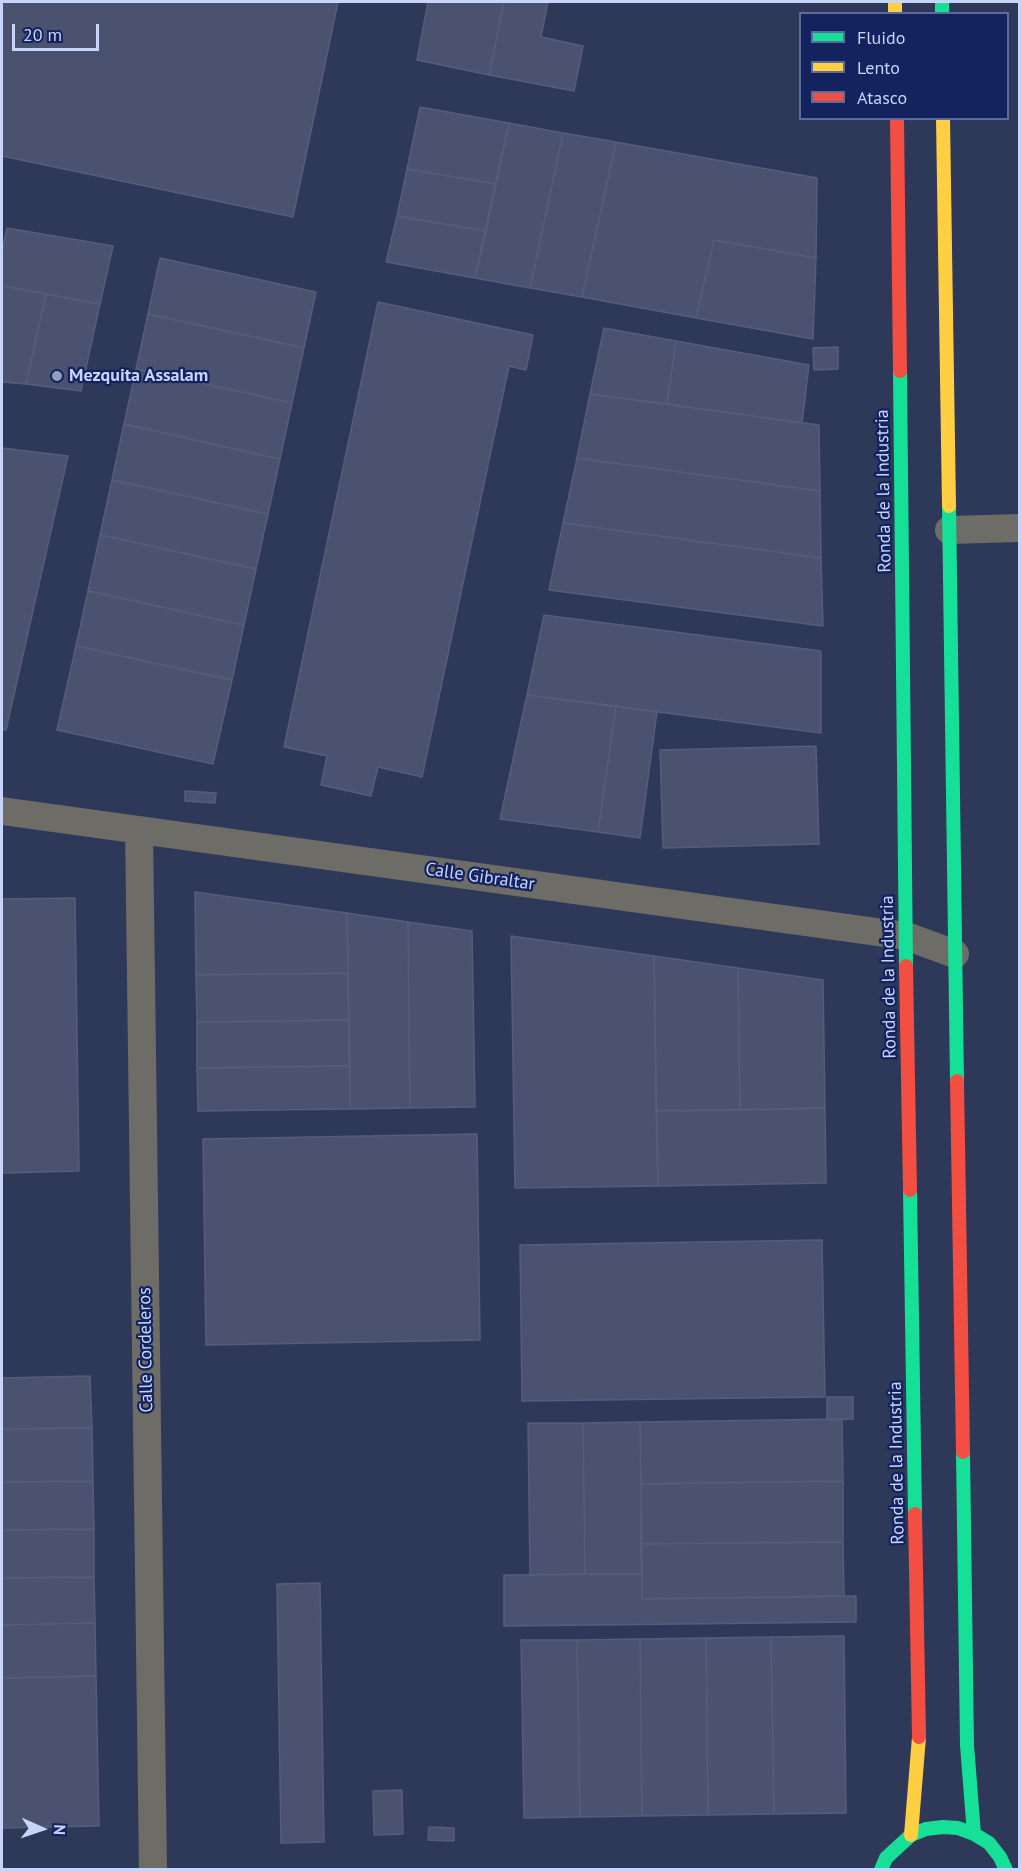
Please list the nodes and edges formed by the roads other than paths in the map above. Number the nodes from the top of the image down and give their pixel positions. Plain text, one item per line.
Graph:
1 (897, 120) edge
2 (943, 120) edge
3 (1020, 528) edge
4 (949, 530) junction
5 (2, 812) edge
6 (139, 830) junction
7 (906, 936) junction
8 (955, 954) junction
9 (974, 1834) junction
10 (911, 1835) junction
11 (153, 1869) edge
12 (881, 1869) edge
13 (1006, 1869) edge

1 - 7 street, Ronda de la Industria
2 - 4 street
3 - 4 street
4 - 8 street
5 - 6 street, Calle Gibraltar
6 - 7 street, Calle Gibraltar
6 - 11 street, Calle Cordeleros
7 - 8 street, Calle Gibraltar
7 - 10 street, Ronda de la Industria
8 - 9 street
9 - 10 street
9 - 13 street
10 - 12 street

